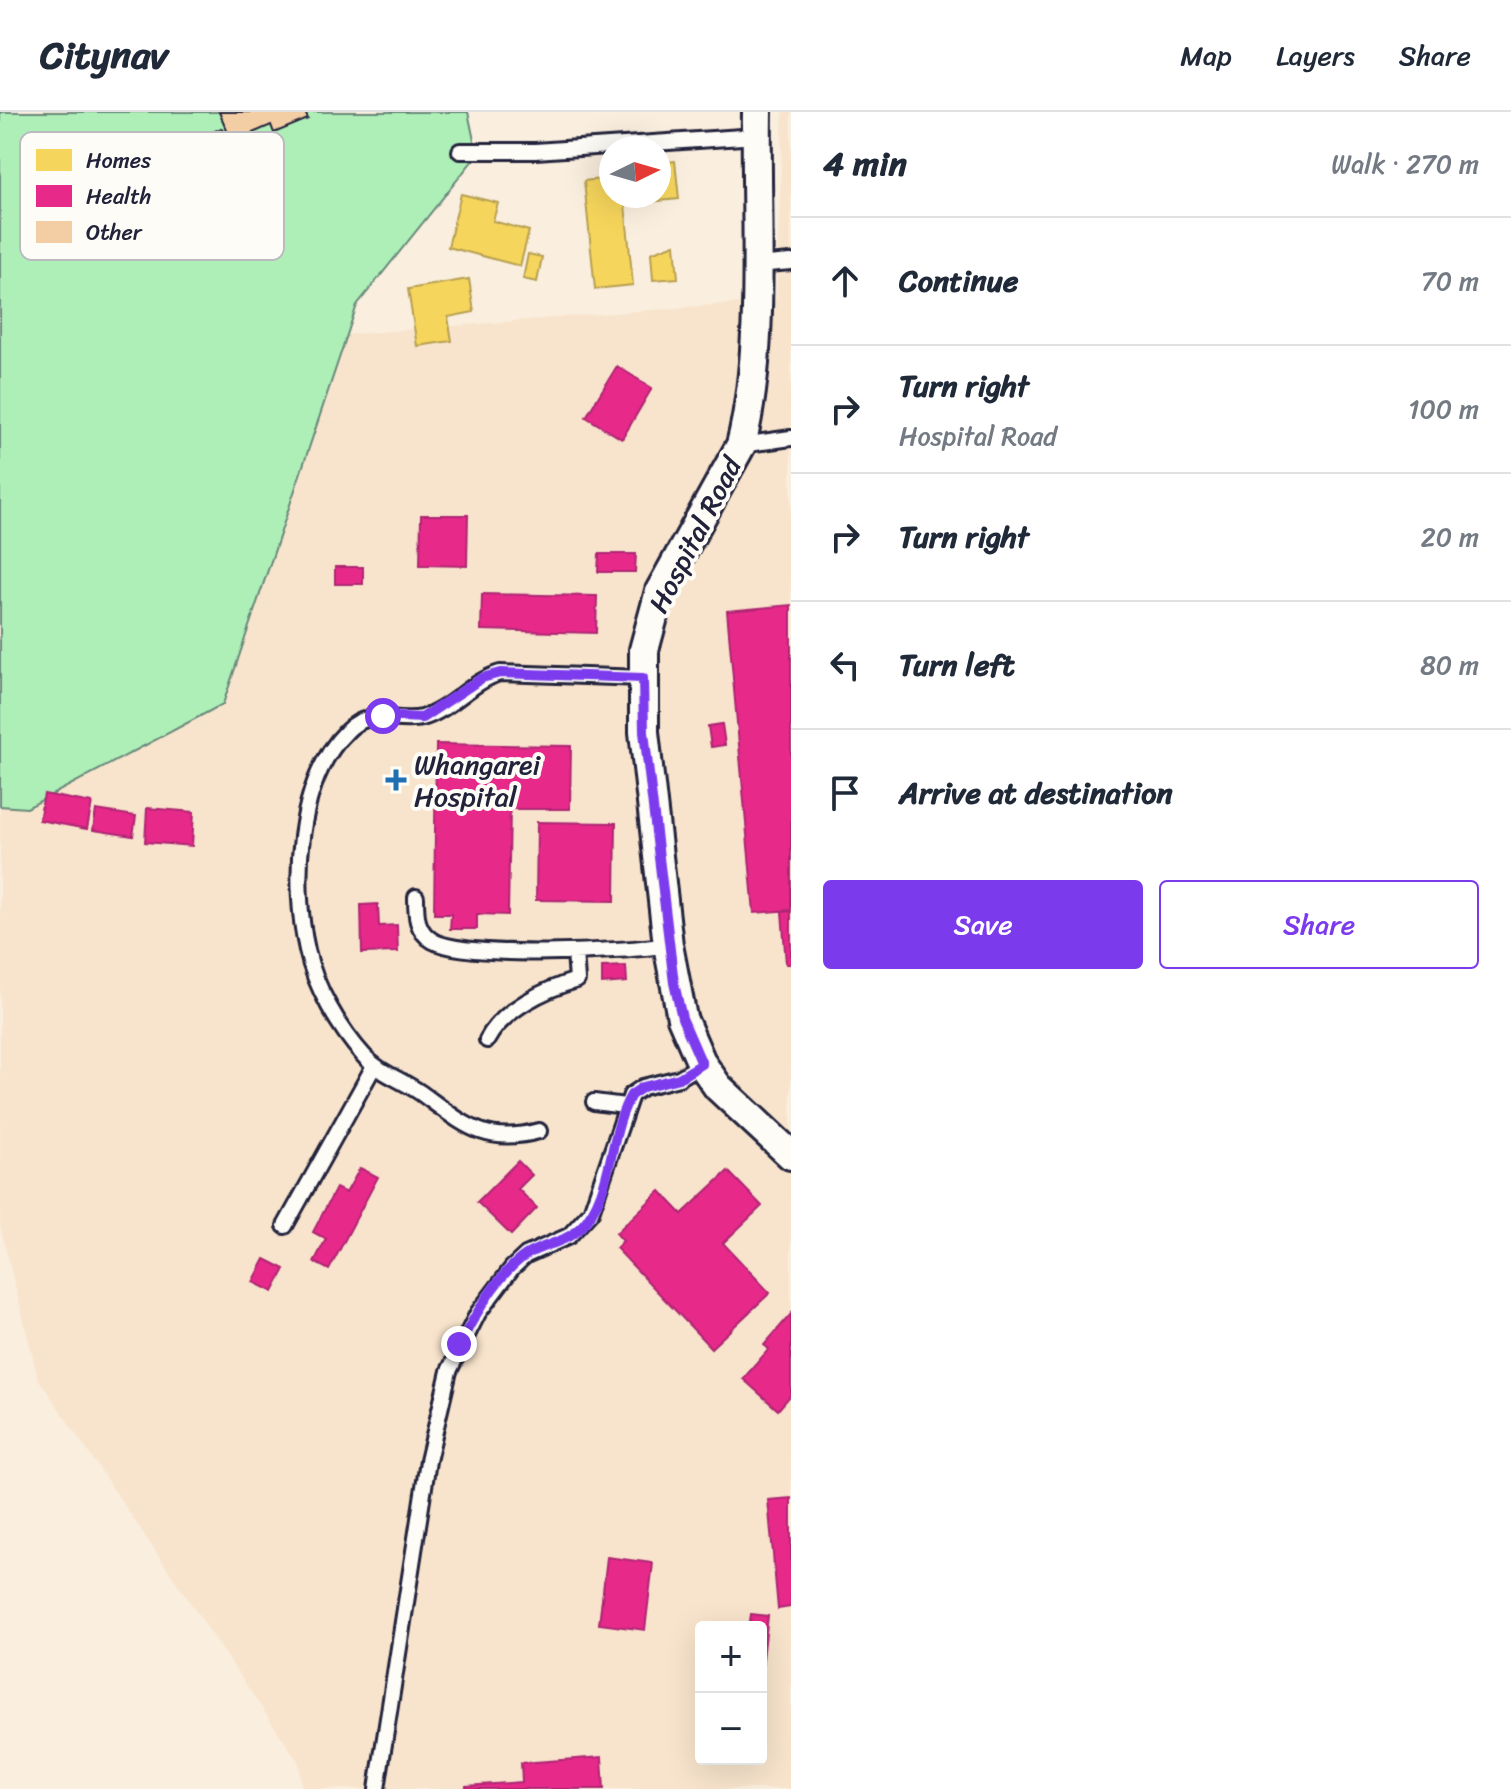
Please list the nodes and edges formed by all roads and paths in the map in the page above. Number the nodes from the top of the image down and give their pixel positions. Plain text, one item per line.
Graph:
1 (757, 124) edge
2 (460, 151) dead end
3 (791, 262) edge
4 (755, 265) junction
5 (791, 438) edge
6 (741, 445) junction
7 (643, 678) junction
8 (416, 897) dead end
9 (668, 945) junction
10 (575, 952) junction
11 (487, 1040) dead end
12 (702, 1064) junction
13 (374, 1066) junction
14 (594, 1102) dead end
15 (625, 1106) junction
16 (539, 1131) dead end
17 (791, 1155) edge
18 (285, 1226) dead end
19 (377, 1789) edge

1 - 2 lane
1 - 4 street, Hospital Road
3 - 4 lane
4 - 6 street, Hospital Road
5 - 6 lane
6 - 7 street, Hospital Road
7 - 9 street, Hospital Road
7 - 13 lane
8 - 10 lane
9 - 10 lane
9 - 12 street, Hospital Road
10 - 11 lane
12 - 15 lane
12 - 17 street, Hospital Road
13 - 16 lane
13 - 18 lane
14 - 15 lane
15 - 19 lane

